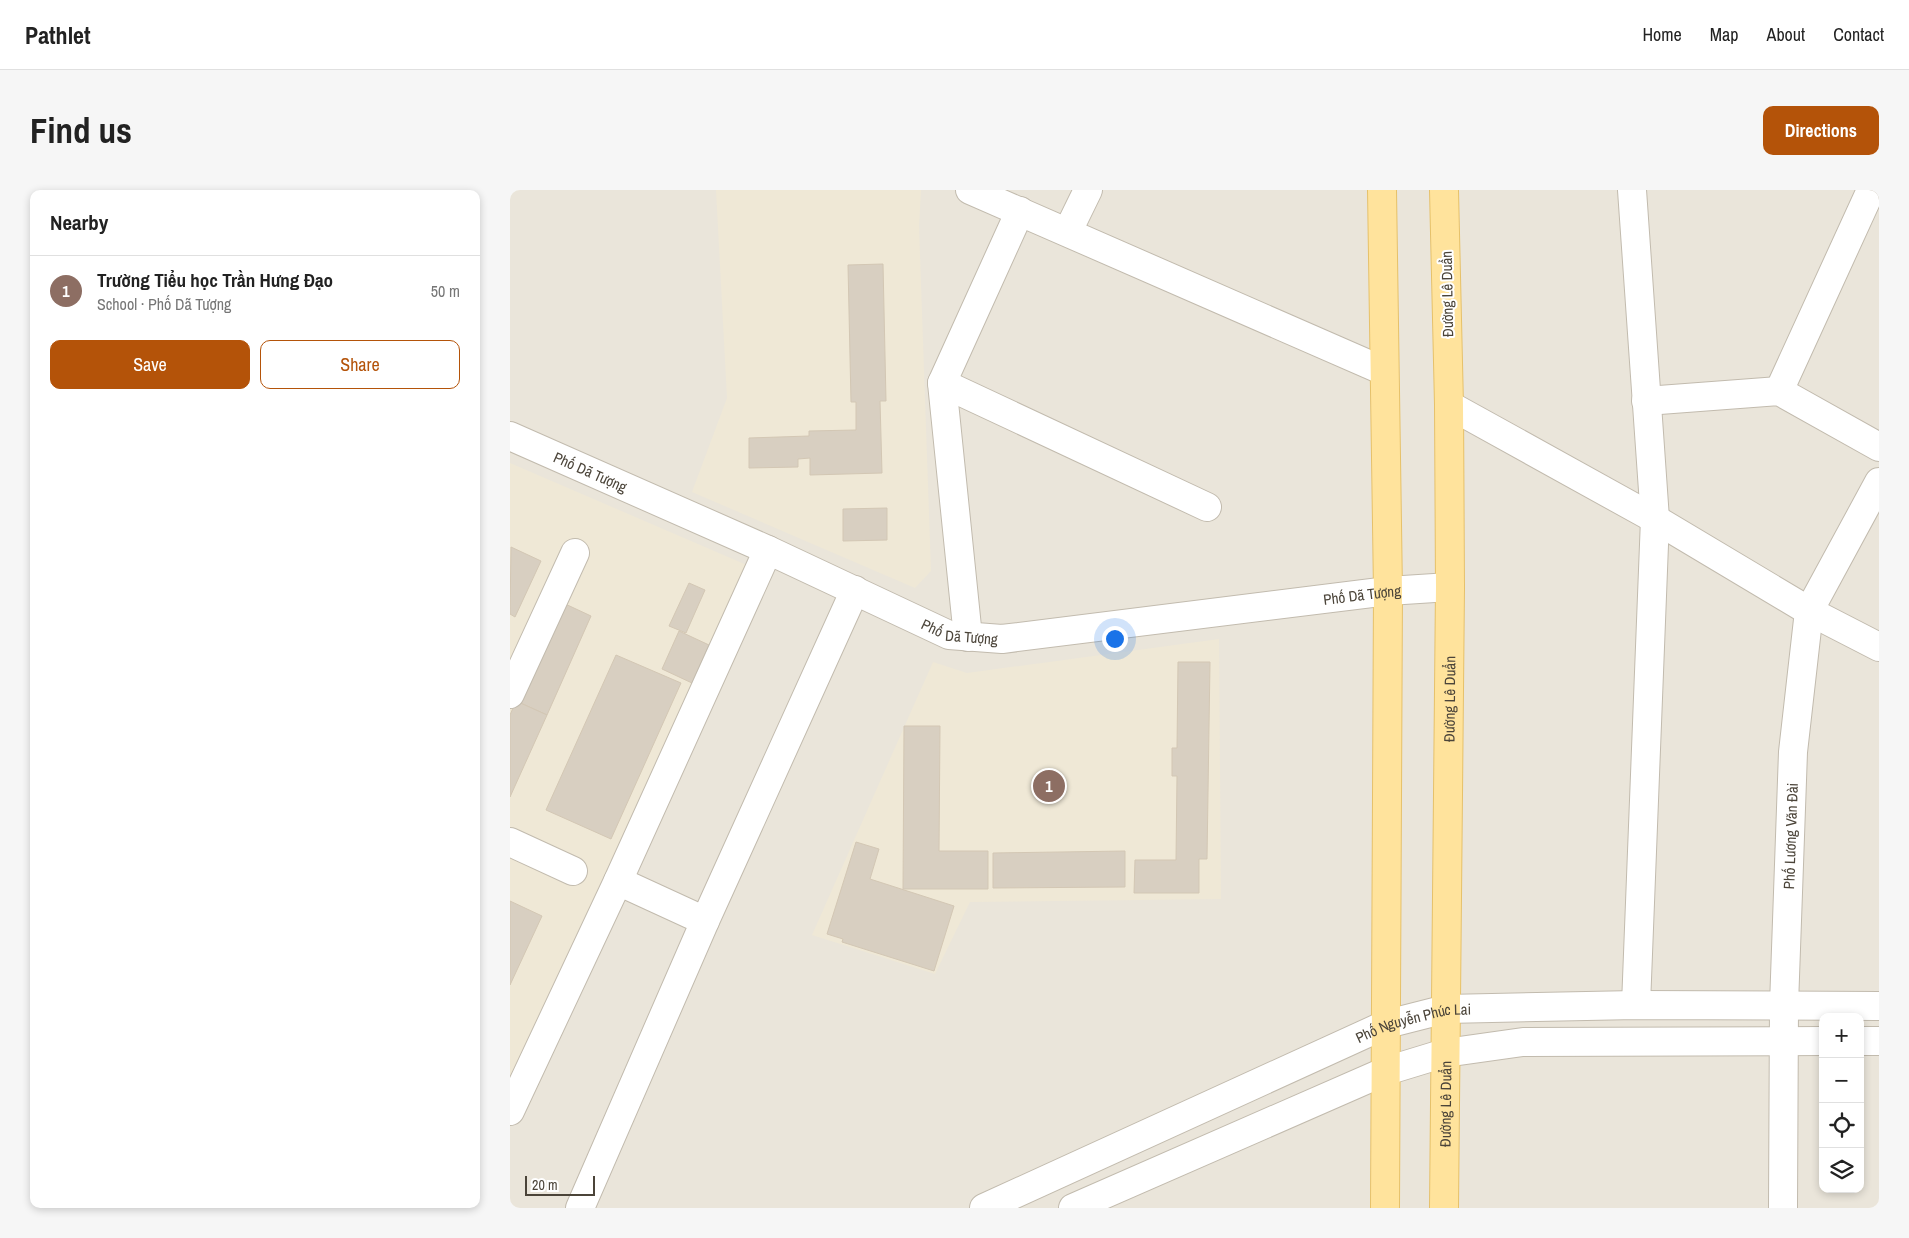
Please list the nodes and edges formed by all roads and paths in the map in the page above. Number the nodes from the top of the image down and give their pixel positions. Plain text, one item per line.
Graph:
1 (970, 190) edge
2 (1088, 190) edge
3 (1382, 190) edge
4 (1444, 190) edge
5 (1632, 190) edge
6 (1870, 209) edge
7 (1020, 211) junction
8 (1068, 232) junction
9 (1384, 371) junction
10 (942, 383) junction
11 (1778, 391) junction
12 (1646, 401) junction
13 (1449, 406) junction
14 (510, 436) edge
15 (1879, 447) edge
16 (1879, 482) edge
17 (1207, 507) dead end
18 (1655, 518) junction
19 (768, 550) junction
20 (575, 553) dead end
21 (1450, 587) junction
22 (855, 590) junction
23 (1388, 591) junction
24 (1809, 611) junction
25 (968, 637) junction
26 (1879, 647) edge
27 (510, 694) edge
28 (510, 842) edge
29 (573, 871) dead end
30 (618, 882) junction
31 (705, 921) junction
32 (1636, 1005) junction
33 (1784, 1005) junction
34 (1879, 1006) edge
35 (1446, 1009) junction
36 (1387, 1024) junction
37 (1784, 1040) junction
38 (1819, 1040) edge
39 (1864, 1041) edge
40 (1879, 1041) edge
41 (1445, 1053) junction
42 (1386, 1071) junction
43 (510, 1111) edge
44 (1079, 1166) junction
45 (1086, 1205) edge
46 (580, 1208) edge
47 (984, 1208) edge
48 (1385, 1208) edge
49 (1444, 1208) edge
50 (1783, 1208) edge

1 - 7 street
2 - 8 street
3 - 9 main road
4 - 13 main road, Đường Lê Duẩn
5 - 12 street
6 - 11 street
7 - 8 street
7 - 10 street
8 - 9 street
9 - 23 main road
10 - 17 street
10 - 25 street
11 - 12 street
11 - 15 street
12 - 18 street
13 - 18 street
13 - 21 main road, Đường Lê Duẩn
14 - 19 street, Phố Dã Tượng
16 - 24 street, Phố Lương Văn Đài
18 - 24 street
18 - 32 street
19 - 22 street, Phố Dã Tượng
19 - 30 street
20 - 27 street
21 - 23 street, Phố Dã Tượng
21 - 35 main road, Đường Lê Duẩn
22 - 25 street, Phố Dã Tượng
22 - 31 street
23 - 25 street, Phố Dã Tượng
23 - 36 main road
24 - 26 street
24 - 33 street, Phố Lương Văn Đài
28 - 29 street
30 - 31 street
30 - 43 street
31 - 46 street
32 - 33 street, Phố Nguyễn Phúc Lai
32 - 35 street, Phố Nguyễn Phúc Lai
33 - 34 street, Phố Nguyễn Phúc Lai
33 - 37 street, Phố Lương Văn Đài
35 - 36 street, Phố Nguyễn Phúc Lai
35 - 41 main road, Đường Lê Duẩn
36 - 42 main road
36 - 44 street, Phố Nguyễn Phúc Lai
37 - 38 street
37 - 41 street
37 - 50 street, Phố Lương Văn Đài
39 - 40 street
41 - 42 street
41 - 49 main road, Đường Lê Duẩn
42 - 45 street
42 - 48 main road
44 - 45 street
44 - 47 street, Phố Nguyễn Phúc Lai

